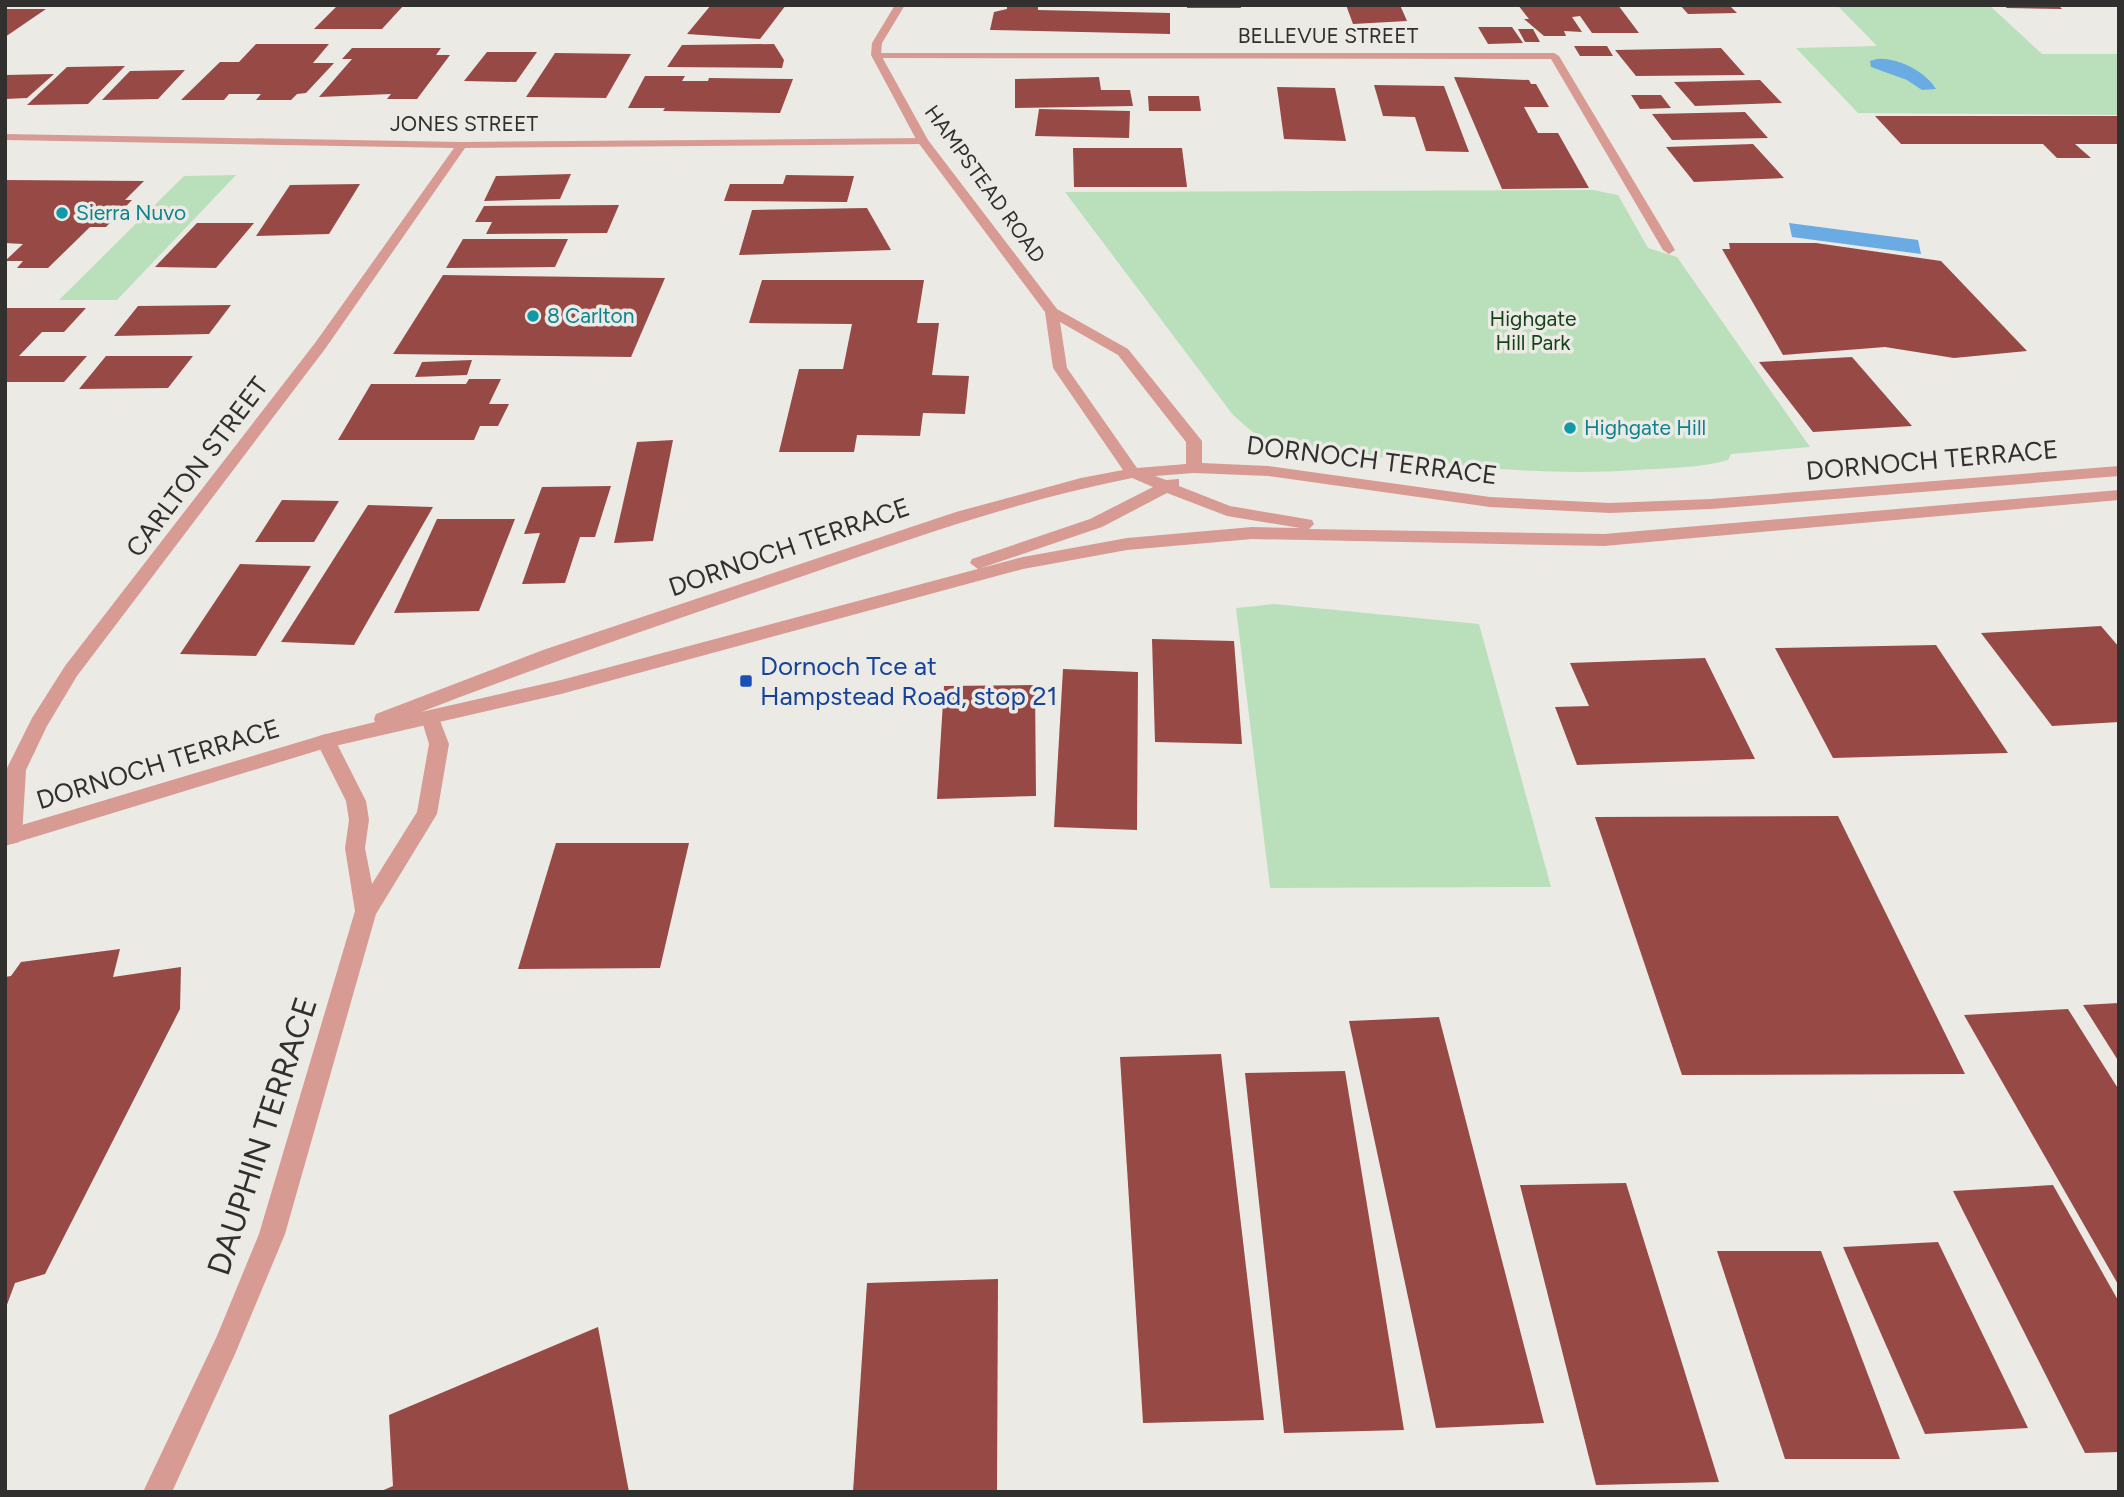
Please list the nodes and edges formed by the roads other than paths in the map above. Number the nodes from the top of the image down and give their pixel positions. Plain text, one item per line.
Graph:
1 (900, 5) edge
2 (876, 55) junction
3 (5, 137) edge
4 (923, 141) junction
5 (462, 145) junction
6 (1669, 250) dead end
7 (1052, 312) junction
8 (1194, 468) junction
9 (2119, 471) edge
10 (1133, 473) junction
11 (1167, 487) junction
12 (2119, 495) edge
13 (1410, 536) junction
14 (834, 612) junction
15 (425, 711) junction
16 (326, 741) junction
17 (9, 837) edge
18 (366, 911) junction
19 (157, 1492) edge

1 - 2 street
2 - 4 street, HAMPSTEAD ROAD
2 - 6 street, BELLEVUE STREET
3 - 5 street, JONES STREET
4 - 5 street, JONES STREET
4 - 7 street, HAMPSTEAD ROAD
5 - 17 street, CARLTON STREET
7 - 8 street, HAMPSTEAD ROAD
7 - 10 street, HAMPSTEAD ROAD
8 - 9 street, DORNOCH TERRACE
8 - 10 street, DORNOCH TERRACE
8 - 11 street
10 - 11 street
10 - 15 street, DORNOCH TERRACE
11 - 13 street
11 - 14 street
12 - 13 street, DORNOCH TERRACE
13 - 14 street, DORNOCH TERRACE
14 - 15 street, DORNOCH TERRACE
15 - 16 street, DORNOCH TERRACE
15 - 18 street, DAUPHIN TERRACE
16 - 17 street, DORNOCH TERRACE
16 - 18 street, DAUPHIN TERRACE
18 - 19 street, DAUPHIN TERRACE

